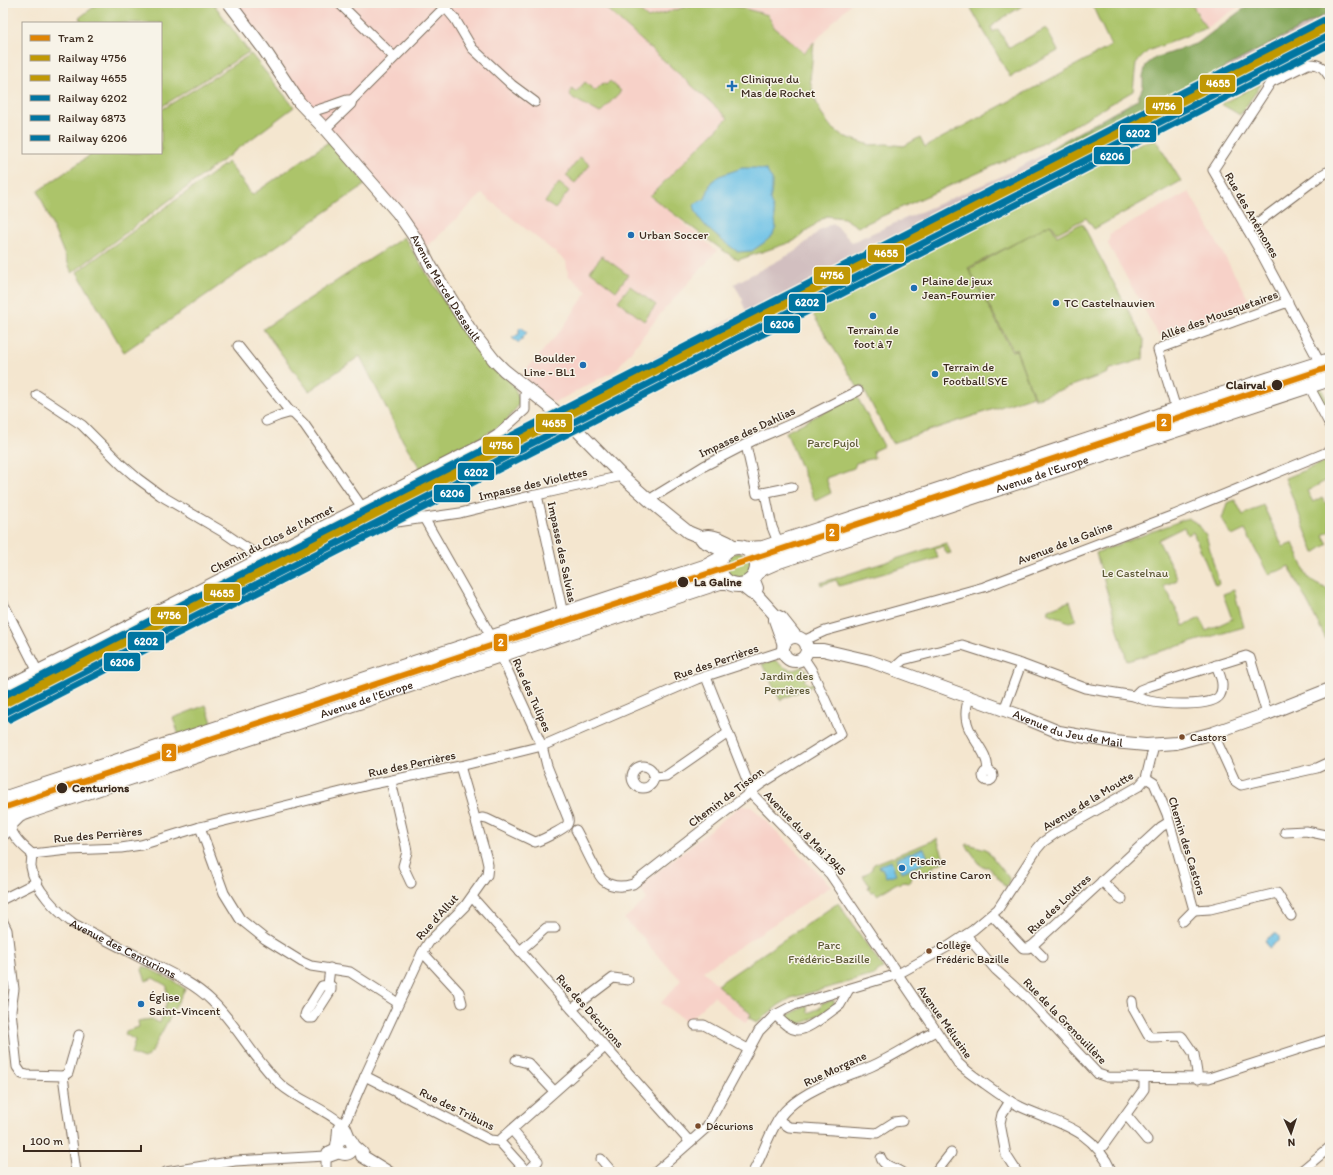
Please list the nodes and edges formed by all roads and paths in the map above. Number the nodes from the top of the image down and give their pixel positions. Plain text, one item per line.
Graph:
1 (229, 3) edge
2 (339, 3) edge
3 (447, 5) edge
4 (394, 57) junction
5 (1330, 78) edge
6 (352, 100) junction
7 (535, 102) dead end
8 (308, 113) junction
9 (325, 129) junction
10 (1330, 172) edge
11 (1248, 230) junction
12 (1288, 302) junction
13 (238, 346) dead end
14 (1325, 362) edge
15 (1330, 379) edge
16 (1309, 386) junction
17 (528, 390) junction
18 (858, 391) dead end
19 (37, 395) dead end
20 (1176, 409) junction
21 (290, 413) junction
22 (266, 421) dead end
23 (1330, 425) edge
24 (746, 445) junction
25 (1330, 451) edge
26 (622, 476) junction
27 (792, 488) dead end
28 (765, 493) junction
29 (537, 495) junction
30 (650, 501) junction
31 (361, 505) junction
32 (424, 518) junction
33 (357, 537) dead end
34 (700, 537) junction
35 (778, 542) junction
36 (741, 548) junction
37 (259, 556) junction
38 (721, 557) junction
39 (750, 579) junction
40 (727, 582) junction
41 (3, 603) edge
42 (563, 614) junction
43 (775, 615) junction
44 (492, 638) junction
45 (802, 646) junction
46 (783, 648) junction
47 (500, 654) junction
48 (1021, 664) junction
49 (1216, 665) junction
50 (37, 670) junction
51 (892, 670) junction
52 (706, 677) junction
53 (3, 687) edge
54 (1330, 689) edge
55 (1134, 696) junction
56 (969, 698) junction
57 (1004, 710) junction
58 (1267, 714) junction
59 (728, 733) junction
60 (1213, 734) junction
61 (1152, 745) junction
62 (542, 746) junction
63 (1330, 762) edge
64 (460, 766) junction
65 (988, 771) dead end
66 (654, 777) dead end
67 (1146, 778) junction
68 (391, 781) junction
69 (751, 792) junction
70 (3, 800) edge
71 (476, 820) junction
72 (1169, 822) junction
73 (200, 827) junction
74 (6, 829) edge
75 (576, 830) dead end
76 (1285, 832) dead end
77 (1330, 836) edge
78 (32, 854) junction
79 (1102, 881) junction
80 (37, 882) junction
81 (411, 883) dead end
82 (472, 896) junction
83 (3, 899) edge
84 (1122, 899) dead end
85 (1194, 910) junction
86 (992, 915) junction
87 (1291, 916) dead end
88 (1183, 921) dead end
89 (3, 922) edge
90 (555, 928) dead end
91 (966, 935) junction
92 (1032, 946) junction
93 (520, 951) junction
94 (422, 953) junction
95 (1043, 957) dead end
96 (330, 968) junction
97 (898, 974) junction
98 (628, 980) dead end
99 (328, 984) dead end
100 (848, 989) junction
101 (1132, 1001) dead end
102 (462, 1003) dead end
103 (398, 1004) junction
104 (572, 1009) junction
105 (775, 1015) junction
106 (695, 1025) dead end
107 (936, 1031) junction
108 (79, 1035) dead end
109 (1330, 1039) edge
110 (605, 1047) junction
111 (748, 1050) junction
112 (516, 1060) dead end
113 (63, 1076) junction
114 (365, 1076) junction
115 (1144, 1078) junction
116 (1198, 1079) junction
117 (554, 1091) junction
118 (1010, 1101) junction
119 (1126, 1115) junction
120 (778, 1120) junction
121 (902, 1121) dead end
122 (342, 1124) junction
123 (512, 1130) junction
124 (1147, 1140) dead end
125 (499, 1141) junction
126 (690, 1142) junction
127 (344, 1146) junction
128 (1330, 1147) edge
129 (1099, 1149) junction
130 (951, 1153) dead end
131 (326, 1156) junction
132 (881, 1158) dead end
133 (601, 1159) dead end
134 (76, 1172) edge
135 (166, 1172) edge
136 (326, 1172) edge
137 (388, 1172) edge
138 (527, 1172) edge
139 (612, 1172) edge
140 (656, 1172) edge
141 (753, 1172) edge
142 (901, 1172) edge
143 (936, 1172) edge
144 (1017, 1172) edge
145 (1112, 1172) edge
146 (1300, 1172) edge

1 - 8 street, Avenue Marcel Dassault
2 - 4 street
3 - 4 street
3 - 7 street
4 - 6 street
5 - 11 street, Rue des Anémones
6 - 8 street
6 - 9 street
8 - 9 street, Avenue Marcel Dassault
9 - 17 street, Avenue Marcel Dassault
10 - 11 street
11 - 12 street, Rue des Anémones
12 - 14 street, Rue des Anémones
12 - 20 street, Allée des Mousquetaires
13 - 21 street
14 - 20 main road, Avenue de l'Europe
15 - 16 main road, Avenue de l'Europe
16 - 23 street
16 - 39 main road, Avenue de l'Europe
17 - 26 street, Avenue Marcel Dassault
17 - 31 street, Chemin du Clos de l'Armet
18 - 24 street, Impasse des Dahlias
19 - 37 street
20 - 35 main road, Avenue de l'Europe
21 - 22 street
21 - 31 street
24 - 28 street
24 - 30 street, Impasse des Dahlias
25 - 45 street, Avenue de la Galine
26 - 29 street, Impasse des Violettes
26 - 30 street, Avenue Marcel Dassault
27 - 28 street
28 - 35 street
29 - 32 street, Impasse des Violettes
29 - 42 street, Impasse des Salvias
30 - 34 street, Avenue Marcel Dassault
31 - 37 street, Chemin du Clos de l'Armet
32 - 33 street, Impasse des Violettes
32 - 44 street
34 - 36 street, Avenue Marcel Dassault
34 - 38 street, Avenue Marcel Dassault
35 - 36 main road, Avenue de l'Europe
36 - 38 main road
36 - 39 main road
37 - 50 street, Chemin du Clos de l'Armet
38 - 40 main road
38 - 42 main road, Avenue de l'Europe
39 - 40 main road
39 - 43 street
40 - 47 main road, Avenue de l'Europe
41 - 50 street
42 - 44 main road, Avenue de l'Europe
43 - 45 street
43 - 46 street
44 - 70 main road, Avenue de l'Europe
45 - 46 street
45 - 46 street, Avenue du Jeu de Mail
45 - 51 street, Avenue du Jeu de Mail
45 - 69 street, Chemin de Tisson
46 - 52 street, Rue des Perrières
47 - 62 street, Rue des Tulipes
47 - 74 main road, Avenue de l'Europe
48 - 51 street
48 - 55 street
48 - 57 street
49 - 55 street
49 - 55 street
49 - 58 street
50 - 53 street, Chemin du Clos de l'Armet
51 - 56 street, Avenue du Jeu de Mail
52 - 59 street, Avenue du 8 Mai 1945
52 - 62 street, Rue des Perrières
54 - 58 street, Avenue du Jeu de Mail
56 - 57 street, Avenue du Jeu de Mail
56 - 65 street
57 - 61 street, Avenue du Jeu de Mail
58 - 60 street, Avenue du Jeu de Mail
59 - 66 street
59 - 69 street, Avenue du 8 Mai 1945
60 - 61 street, Avenue du Jeu de Mail
60 - 63 street
61 - 67 street, Avenue de la Moutte
62 - 64 street, Rue des Perrières
62 - 71 street, Rue des Tulipes
64 - 68 street, Rue des Perrières
64 - 71 street, Rue d'Allut
67 - 72 street, Chemin des Castors
67 - 86 street, Avenue de la Moutte
68 - 73 street, Rue des Perrières
68 - 81 street
69 - 75 street, Chemin de Tisson
69 - 97 street, Avenue du 8 Mai 1945
70 - 74 main road
71 - 82 street, Rue d'Allut
72 - 79 street, Rue des Loutres
72 - 85 street, Chemin des Castors
73 - 78 street, Rue des Perrières
73 - 96 street
74 - 78 street
76 - 77 street
78 - 80 street, Avenue des Centurions
79 - 84 street, Rue des Loutres
79 - 92 street, Rue des Loutres
80 - 83 street
80 - 122 street, Avenue des Centurions
82 - 93 street, Rue des Décurions
82 - 94 street, Rue d'Allut
85 - 87 street
85 - 88 street, Chemin des Castors
86 - 91 street, Avenue de la Moutte
86 - 92 street, Rue des Loutres
89 - 113 street
90 - 93 street
91 - 97 street, Avenue de la Moutte
91 - 115 street, Rue de la Grenouillère
92 - 95 street, Rue des Loutres
93 - 104 street, Rue des Décurions
94 - 102 street
94 - 103 street, Rue d'Allut
96 - 99 street
96 - 103 street
97 - 100 street, Avenue de la Moutte
97 - 107 street, Avenue Mélusine
98 - 104 street
100 - 105 street, Avenue de la Moutte
100 - 105 street
101 - 116 street
103 - 114 street, Rue d'Allut
104 - 110 street, Rue des Décurions
105 - 111 street, Avenue de la Moutte
106 - 111 street
107 - 118 street, Avenue Mélusine
107 - 120 street, Rue Morgane
108 - 113 street
109 - 116 street, Rue de la Grenouillère
110 - 117 street, Rue des Tribuns
110 - 126 street, Rue des Décurions
111 - 126 street, Avenue de la Moutte
112 - 117 street
113 - 134 street
114 - 122 street, Rue d'Allut
114 - 125 street, Rue des Tribuns
115 - 116 street, Rue de la Grenouillère
115 - 119 street
117 - 123 street, Rue des Tribuns
118 - 129 street, Avenue Mélusine
118 - 144 street
119 - 124 street
119 - 129 street
120 - 121 street
120 - 141 street, Rue Morgane
122 - 127 street
123 - 125 street, Rue des Tribuns
123 - 138 street
125 - 138 street
126 - 140 street, Avenue de la Moutte
127 - 131 street
127 - 137 street
128 - 146 street
129 - 145 street, Avenue Mélusine
130 - 143 street
131 - 135 street
131 - 136 street
132 - 142 street
133 - 139 street

